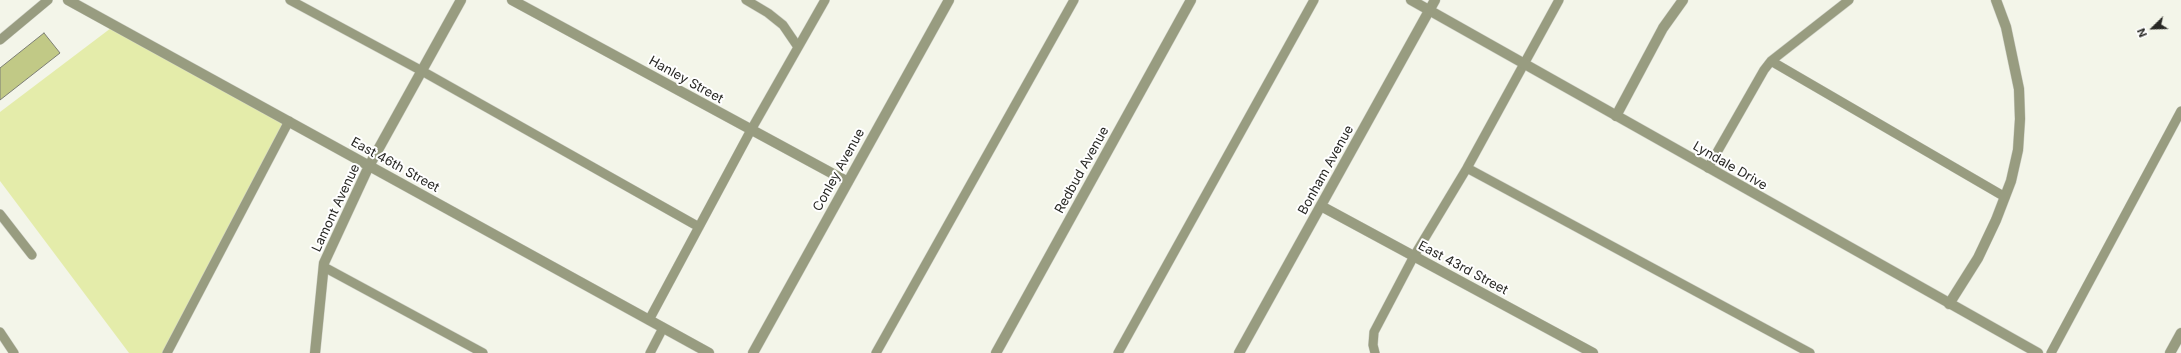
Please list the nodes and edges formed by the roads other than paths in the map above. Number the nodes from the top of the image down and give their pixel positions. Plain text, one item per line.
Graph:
1 (48, 0) edge
2 (68, 0) edge
3 (290, 0) edge
4 (461, 0) edge
5 (512, 0) edge
6 (746, 0) edge
7 (825, 0) edge
8 (949, 0) edge
9 (1074, 0) edge
10 (1190, 0) edge
11 (1314, 0) edge
12 (1411, 0) edge
13 (1435, 0) edge
14 (1559, 0) edge
15 (1683, 0) edge
16 (1850, 0) edge
17 (1996, 0) edge
18 (1430, 10) junction
19 (0, 40) edge
20 (798, 47) junction
21 (1772, 62) junction
22 (1524, 64) junction
23 (422, 71) junction
24 (2181, 111) edge
25 (1616, 116) junction
26 (289, 121) junction
27 (752, 130) junction
28 (369, 166) junction
29 (1467, 168) junction
30 (1708, 168) junction
31 (848, 182) junction
32 (2005, 197) junction
33 (1321, 206) junction
34 (0, 214) edge
35 (699, 227) junction
36 (32, 256) dead end
37 (1414, 256) junction
38 (324, 267) junction
39 (1949, 304) junction
40 (649, 320) junction
41 (663, 328) junction
42 (0, 332) edge
43 (2181, 333) edge
44 (14, 353) edge
45 (167, 353) edge
46 (314, 353) edge
47 (483, 353) edge
48 (650, 353) edge
49 (709, 353) edge
50 (753, 353) edge
51 (876, 353) edge
52 (996, 353) edge
53 (1118, 353) edge
54 (1239, 353) edge
55 (1375, 353) edge
56 (1593, 353) edge
57 (1810, 353) edge
58 (2038, 353) edge
59 (2051, 353) edge
60 (2170, 353) edge

1 - 19 lane
2 - 26 street, East 46th Street
3 - 23 lane
4 - 23 street, Lamont Avenue
5 - 27 street, Hanley Street
6 - 20 lane
7 - 20 lane
8 - 31 street, Conley Avenue
9 - 51 lane
10 - 52 street, Redbud Avenue
11 - 53 lane
12 - 18 street, Lyndale Drive
13 - 18 street, Bonham Avenue
14 - 22 lane
15 - 25 street
16 - 21 lane
17 - 32 street
18 - 22 street, Lyndale Drive
18 - 33 street, Bonham Avenue
20 - 27 lane
21 - 30 lane
21 - 32 lane
22 - 25 street, Lyndale Drive
22 - 29 lane
23 - 28 street, Lamont Avenue
23 - 35 lane
24 - 59 lane
25 - 30 street, Lyndale Drive
26 - 28 street, East 46th Street
26 - 45 lane
27 - 31 street, Hanley Street
27 - 35 lane
28 - 38 street, Lamont Avenue
28 - 40 street, East 46th Street
29 - 37 lane
29 - 57 lane
30 - 39 street, Lyndale Drive
31 - 50 street, Conley Avenue
32 - 39 street
33 - 37 street, East 43rd Street
33 - 54 street, Bonham Avenue
34 - 36 lane
35 - 40 lane
37 - 55 lane
37 - 56 street, East 43rd Street
38 - 46 street, Lamont Avenue
38 - 47 lane
39 - 58 street, Lyndale Drive
40 - 41 street, East 46th Street
41 - 48 lane
41 - 49 street, East 46th Street
42 - 44 lane
43 - 60 street

